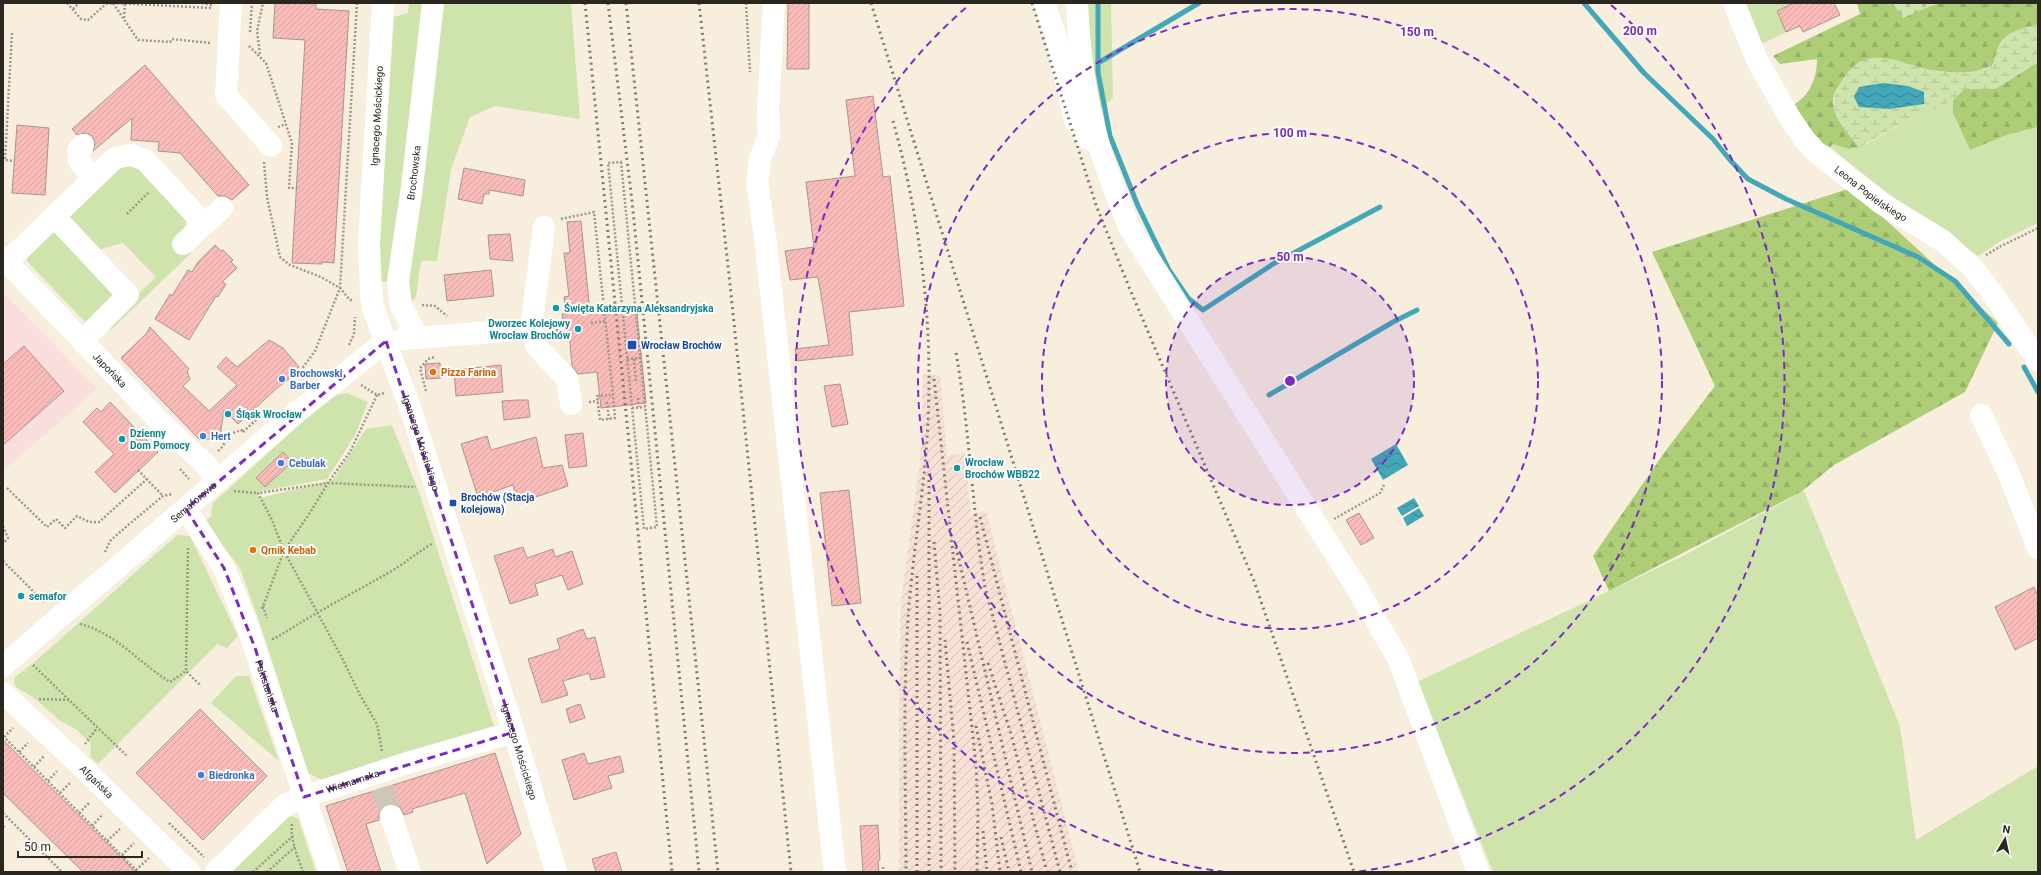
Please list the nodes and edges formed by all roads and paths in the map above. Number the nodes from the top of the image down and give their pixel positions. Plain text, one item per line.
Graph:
1 (67, 3) edge
2 (79, 3) edge
3 (113, 3) edge
4 (125, 3) edge
5 (264, 3) edge
6 (357, 3) edge
7 (383, 3) edge
8 (434, 3) edge
9 (774, 3) edge
10 (1044, 3) edge
11 (1076, 3) edge
12 (1734, 3) edge
13 (224, 5) edge
14 (72, 9) junction
15 (124, 19) junction
16 (12, 33) dead end
17 (214, 43) dead end
18 (249, 46) dead end
19 (260, 55) junction
20 (3, 98) edge
21 (9, 99) junction
22 (1097, 141) junction
23 (267, 142) joint
24 (83, 145) dead end
25 (14, 161) dead end
26 (93, 178) junction
27 (154, 187) dead end
28 (297, 188) dead end
29 (222, 208) dead end
30 (127, 214) dead end
31 (54, 216) junction
32 (204, 224) junction
33 (544, 227) joint
34 (2038, 228) edge
35 (183, 244) dead end
36 (5, 260) edge
37 (1972, 267) junction
38 (340, 288) junction
39 (356, 300) dead end
40 (402, 306) junction
41 (455, 316) dead end
42 (605, 321) junction
43 (591, 323) dead end
44 (563, 324) dead end
45 (557, 325) junction
46 (552, 326) dead end
47 (531, 328) junction
48 (558, 330) dead end
49 (418, 337) junction
50 (84, 340) junction
51 (386, 341) junction
52 (440, 356) dead end
53 (641, 358) junction
54 (627, 359) junction
55 (634, 359) junction
56 (2038, 361) edge
57 (636, 382) dead end
58 (358, 383) dead end
59 (303, 385) dead end
60 (389, 392) dead end
61 (426, 394) dead end
62 (378, 395) junction
63 (613, 395) junction
64 (638, 398) dead end
65 (607, 402) dead end
66 (571, 404) dead end
67 (639, 407) junction
68 (645, 407) junction
69 (632, 408) junction
70 (1981, 415) dead end
71 (609, 419) junction
72 (243, 430) dead end
73 (214, 455) dead end
74 (138, 470) dead end
75 (147, 479) junction
76 (218, 481) junction
77 (328, 483) junction
78 (1384, 485) dead end
79 (435, 486) junction
80 (6, 488) dead end
81 (163, 496) junction
82 (180, 501) junction
83 (3, 526) edge
84 (1318, 528) junction
85 (439, 540) dead end
86 (188, 542) dead end
87 (3, 544) edge
88 (2038, 548) edge
89 (284, 551) junction
90 (105, 552) dead end
91 (3, 561) edge
92 (45, 603) dead end
93 (317, 614) junction
94 (246, 622) junction
95 (79, 624) dead end
96 (273, 640) dead end
97 (21, 651) junction
98 (3, 666) edge
99 (186, 671) junction
100 (201, 686) dead end
101 (3, 693) edge
102 (33, 698) dead end
103 (70, 700) junction
104 (17, 724) dead end
105 (514, 732) junction
106 (3, 737) edge
107 (32, 739) dead end
108 (19, 752) junction
109 (47, 753) dead end
110 (128, 757) dead end
111 (34, 767) junction
112 (58, 771) dead end
113 (382, 777) junction
114 (74, 780) dead end
115 (48, 781) junction
116 (60, 793) junction
117 (304, 797) junction
118 (93, 799) dead end
119 (106, 811) dead end
120 (3, 813) edge
121 (79, 813) junction
122 (391, 816) tunnel mouth
123 (92, 826) junction
124 (121, 827) dead end
125 (292, 836) dead end
126 (108, 841) junction
127 (135, 841) dead end
128 (295, 847) dead end
129 (122, 856) junction
130 (150, 856) dead end
131 (883, 867) dead end
132 (177, 868) edge
133 (137, 871) edge
134 (62, 872) edge
135 (216, 872) edge
136 (253, 872) edge
137 (267, 872) edge
138 (330, 872) edge
139 (410, 872) edge
140 (556, 872) edge
141 (835, 872) edge
142 (883, 872) edge
143 (1478, 872) edge

1 - 14 path
2 - 14 path
3 - 4 path
3 - 14 path
3 - 15 path
4 - 13 path
4 - 15 path
5 - 19 path
6 - 38 path
7 - 51 street, Ignacego Mościckiego
8 - 40 street, Brochowska
9 - 141 street
10 - 22 street
11 - 22 street
12 - 37 street, Leona Popielskiego
13 - 23 street
15 - 17 path
16 - 21 path
18 - 19 path
19 - 28 path
20 - 21 path
21 - 25 path
22 - 84 street
23 - 38 path
24 - 26 street
26 - 31 street
26 - 32 street
27 - 30 path
29 - 32 street
31 - 36 street
31 - 50 street
32 - 35 street
33 - 42 path
33 - 47 street
34 - 37 path
36 - 50 street, Japońska
37 - 56 street, Leona Popielskiego
38 - 39 path
38 - 59 path
40 - 41 path
40 - 49 street, Brochowska
42 - 43 path
42 - 63 path
44 - 45 path
45 - 46 path
45 - 48 path
47 - 49 street
47 - 66 street
49 - 51 street
50 - 76 street, Japońska
51 - 76 street, Semaforowa
51 - 79 street, Ignacego Mościckiego
52 - 61 path
53 - 54 path
53 - 55 path
53 - 68 path
54 - 55 path
54 - 69 path
55 - 57 path
58 - 62 path
60 - 62 path
62 - 77 path
63 - 71 path
63 - 71 path
64 - 67 path
65 - 71 path
67 - 68 path
67 - 69 path
68 - 69 path
70 - 88 street
72 - 73 path
74 - 75 path
75 - 80 path
75 - 81 path
76 - 82 street, Semaforowa
77 - 79 path
77 - 89 path
77 - 89 path
78 - 84 path
79 - 105 street, Ignacego Mościckiego
81 - 82 path
81 - 90 path
82 - 94 street, Pakistańska
82 - 97 street, Semaforowa
83 - 87 path
84 - 143 street
85 - 93 path
86 - 99 path
89 - 93 path
89 - 94 path
91 - 92 path
93 - 96 path
93 - 113 path
94 - 117 street, Pakistańska
95 - 99 path
97 - 98 street, Semaforowa
97 - 103 path
99 - 100 path
101 - 132 street, Afgańska
102 - 103 path
103 - 110 path
104 - 106 path
105 - 113 street, Wietnamska
105 - 140 street, Ignacego Mościckiego
106 - 108 path
107 - 108 path
108 - 111 path
109 - 111 path
111 - 115 path
112 - 115 path
113 - 117 street, Wietnamska
114 - 116 path
115 - 116 path
116 - 121 path
117 - 135 street, Wietnamska
117 - 138 street, Pakistańska
118 - 121 path
119 - 123 path
120 - 134 path
121 - 123 path
122 - 139 street
123 - 126 path
124 - 126 path
125 - 136 path
126 - 129 path
127 - 129 path
128 - 137 path
129 - 133 path
130 - 133 path
131 - 142 path

